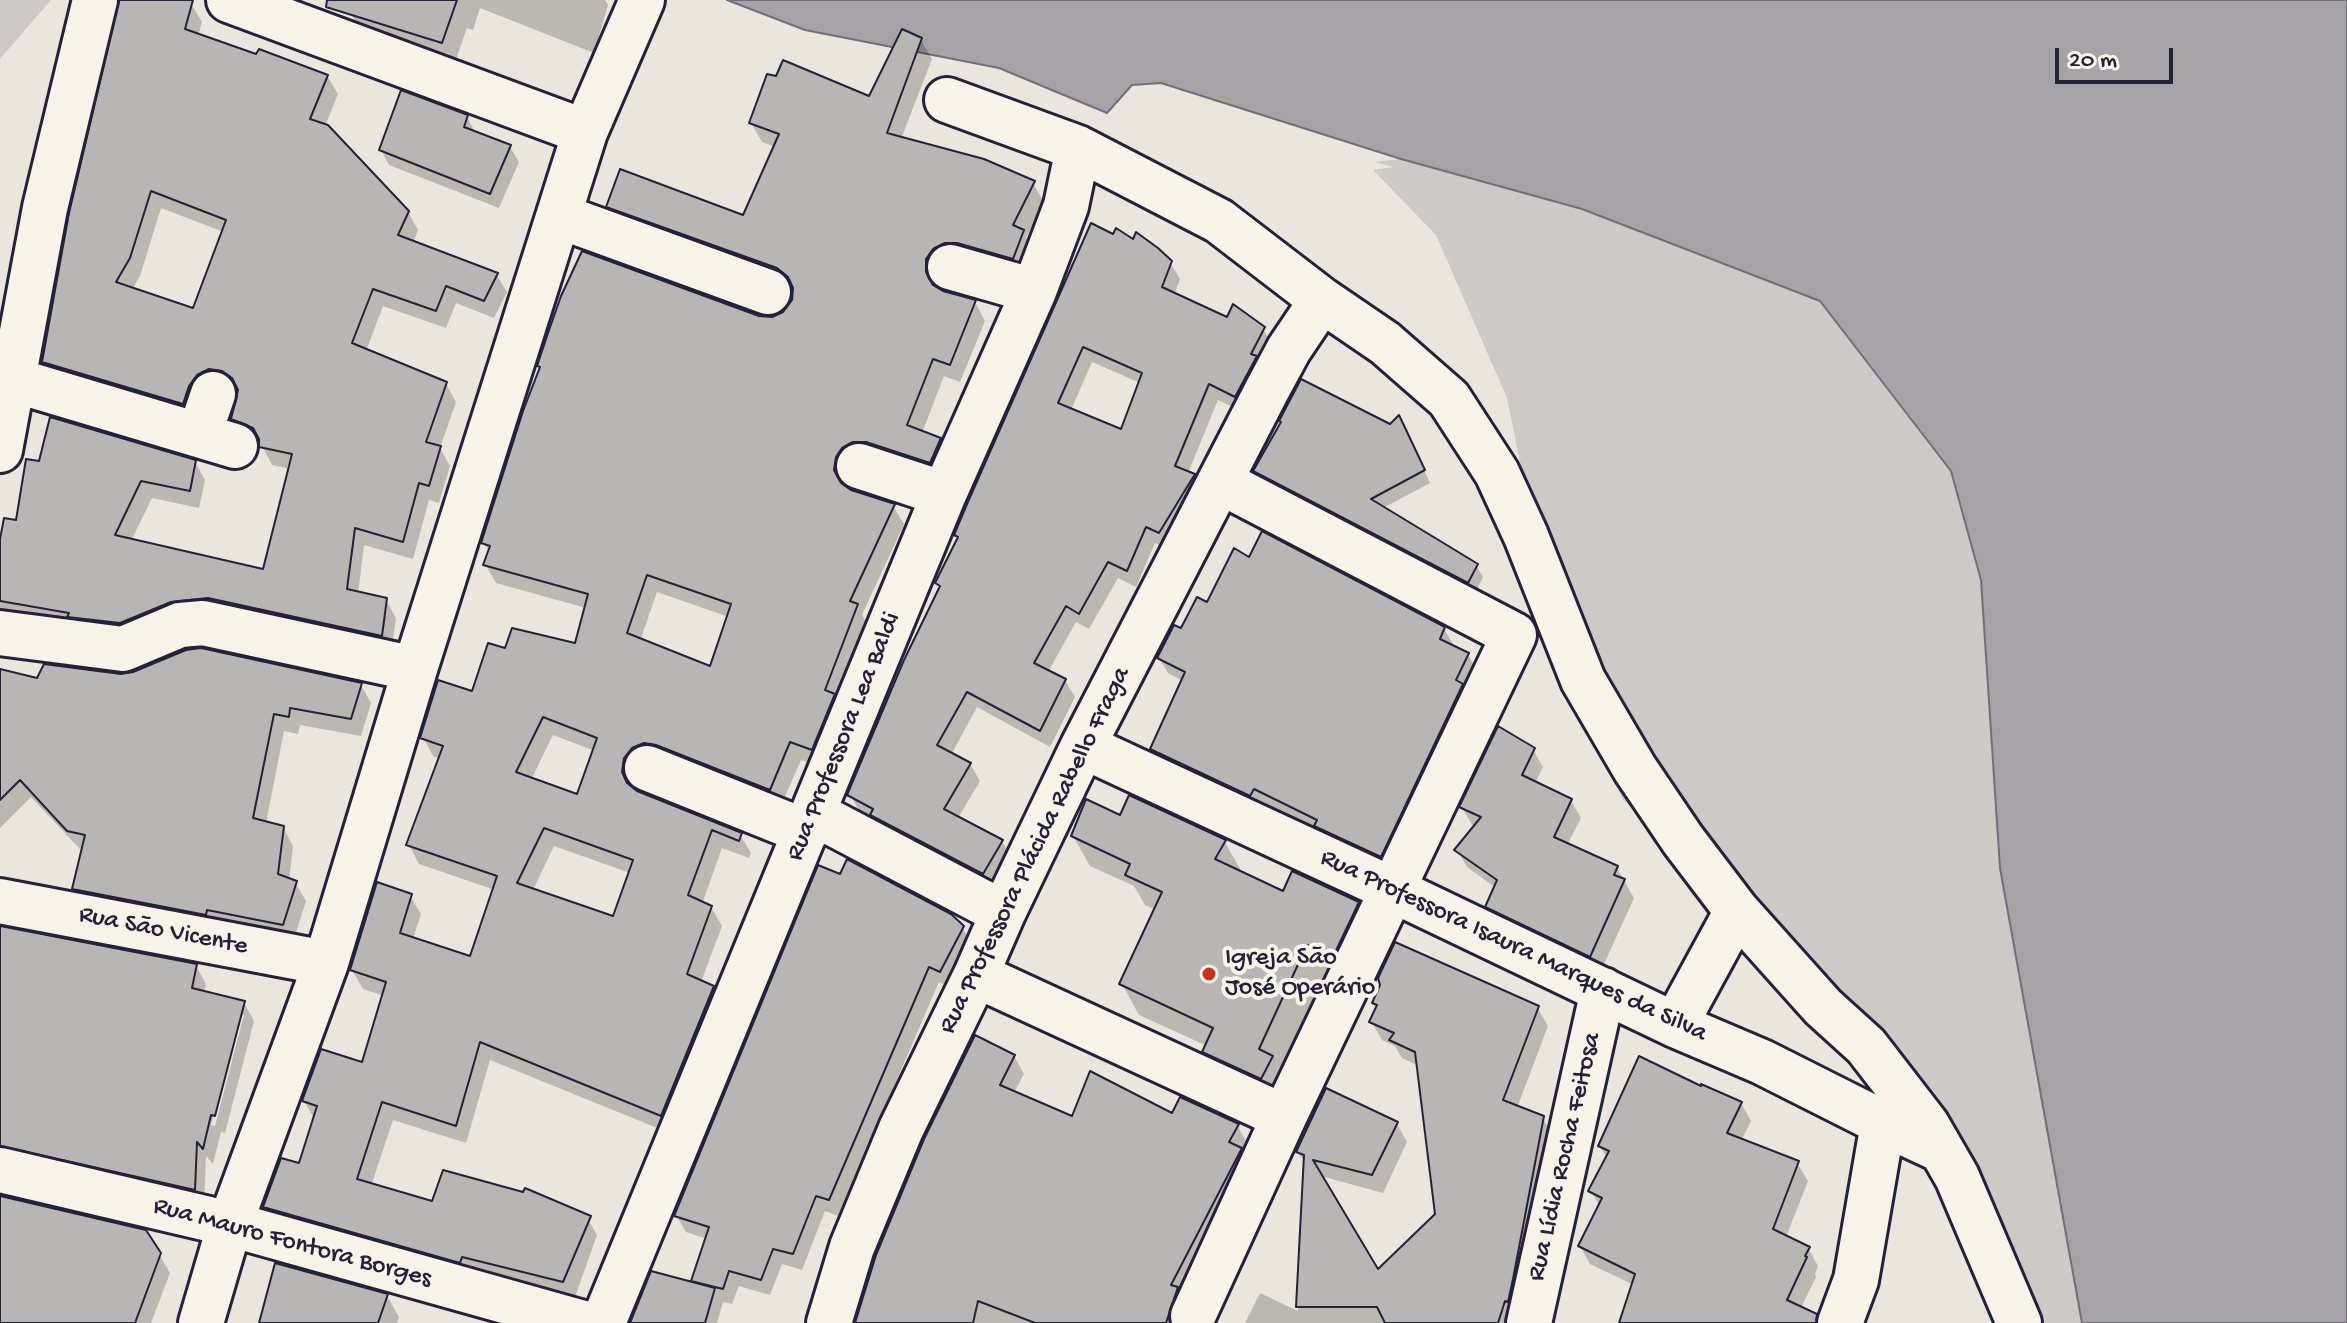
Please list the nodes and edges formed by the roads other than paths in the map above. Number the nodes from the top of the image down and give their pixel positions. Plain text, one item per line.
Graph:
1 (95, 0) edge
2 (229, 0) edge
3 (642, 0) edge
4 (947, 100) dead end
5 (585, 132) junction
6 (1078, 148) junction
7 (559, 216) junction
8 (950, 267) dead end
9 (1034, 291) junction
10 (768, 292) dead end
11 (1322, 300) junction
12 (14, 380) junction
13 (213, 394) dead end
14 (0, 450) edge
15 (859, 466) dead end
16 (1221, 482) junction
17 (944, 494) junction
18 (0, 633) edge
19 (415, 669) junction
20 (1083, 746) junction
21 (647, 768) dead end
22 (810, 822) junction
23 (1393, 890) junction
24 (0, 901) edge
25 (1737, 911) junction
26 (1003, 913) junction
27 (326, 963) junction
28 (976, 975) junction
29 (1603, 990) junction
30 (1675, 1025) junction
31 (1284, 1117) junction
32 (1883, 1123) junction
33 (1941, 1150) junction
34 (0, 1170) edge
35 (230, 1224) junction
36 (1193, 1316) dead end
37 (201, 1323) edge
38 (583, 1323) edge
39 (603, 1323) edge
40 (829, 1323) edge
41 (1529, 1323) edge
42 (1840, 1323) edge
43 (2019, 1323) edge

1 - 12 street
2 - 5 street
3 - 5 street
4 - 6 street
5 - 7 street
6 - 9 street, Rua Professora Lea Baldi
6 - 11 street
7 - 10 street
7 - 19 street
8 - 9 street
9 - 17 street, Rua Professora Lea Baldi
11 - 16 street, Rua Professora Plácida Rabello Fraga
11 - 25 street
12 - 13 street
12 - 14 street
15 - 17 street
16 - 20 street, Rua Professora Plácida Rabello Fraga
16 - 23 street
17 - 22 street, Rua Professora Lea Baldi
18 - 19 street
19 - 27 street
20 - 23 street, Rua Professora Isaura Marques da Silva
20 - 26 street, Rua Professora Plácida Rabello Fraga
21 - 22 street
22 - 26 street
22 - 39 street, Rua Professora Lea Baldi
23 - 29 street, Rua Professora Isaura Marques da Silva
23 - 31 street
24 - 27 street, Rua São Vicente
25 - 30 street
25 - 33 street
26 - 28 street, Rua Professora Plácida Rabello Fraga
27 - 35 street
28 - 31 street
28 - 40 street, Rua Professora Plácida Rabello Fraga
29 - 30 street, Rua Professora Isaura Marques da Silva
29 - 41 street, Rua Lídia Rocha Feitosa
30 - 32 street, Rua Professora Isaura Marques da Silva
31 - 36 street
32 - 33 street, Rua Professora Isaura Marques da Silva
32 - 42 street
33 - 43 street
34 - 35 street, Rua Mauro Fontora Borges
35 - 37 street
35 - 38 street, Rua Mauro Fontora Borges

